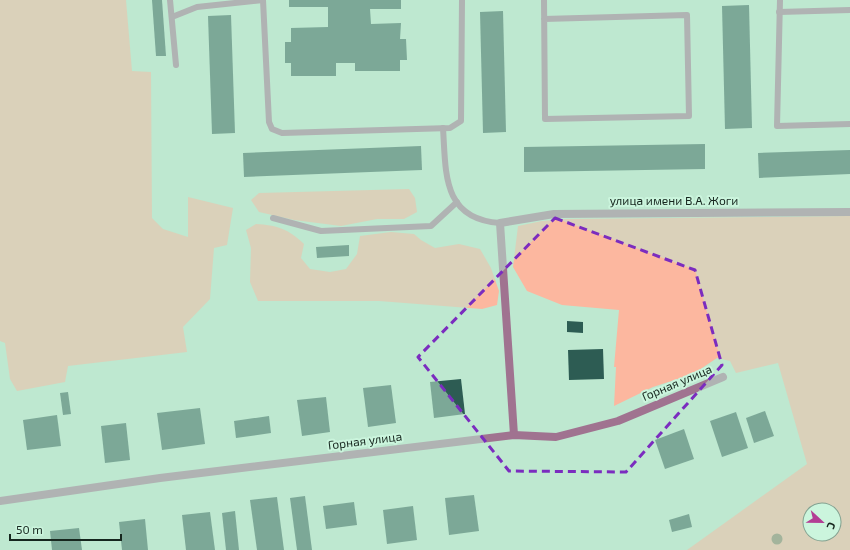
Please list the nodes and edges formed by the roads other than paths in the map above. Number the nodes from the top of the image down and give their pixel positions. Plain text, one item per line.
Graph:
1 (170, 0) edge
2 (263, 0) edge
3 (462, 0) edge
4 (544, 0) edge
5 (780, 0) edge
6 (228, 1) edge
7 (850, 10) edge
8 (780, 12) junction
9 (172, 17) junction
10 (544, 19) junction
11 (176, 65) dead end
12 (850, 124) edge
13 (443, 128) junction
14 (457, 202) junction
15 (850, 212) edge
16 (274, 218) dead end
17 (500, 223) junction
18 (723, 376) dead end
19 (514, 435) junction
20 (0, 501) edge

1 - 9 lane
2 - 6 lane
2 - 13 lane
3 - 13 lane
4 - 10 lane
5 - 8 lane
6 - 9 lane
7 - 8 lane
8 - 12 lane
9 - 11 lane
10 - 10 lane
13 - 14 lane
14 - 16 lane
14 - 17 lane
15 - 17 street, улица имени В.А. Жоги
17 - 19 street
18 - 19 street, Горная улица
19 - 20 street, Горная улица

